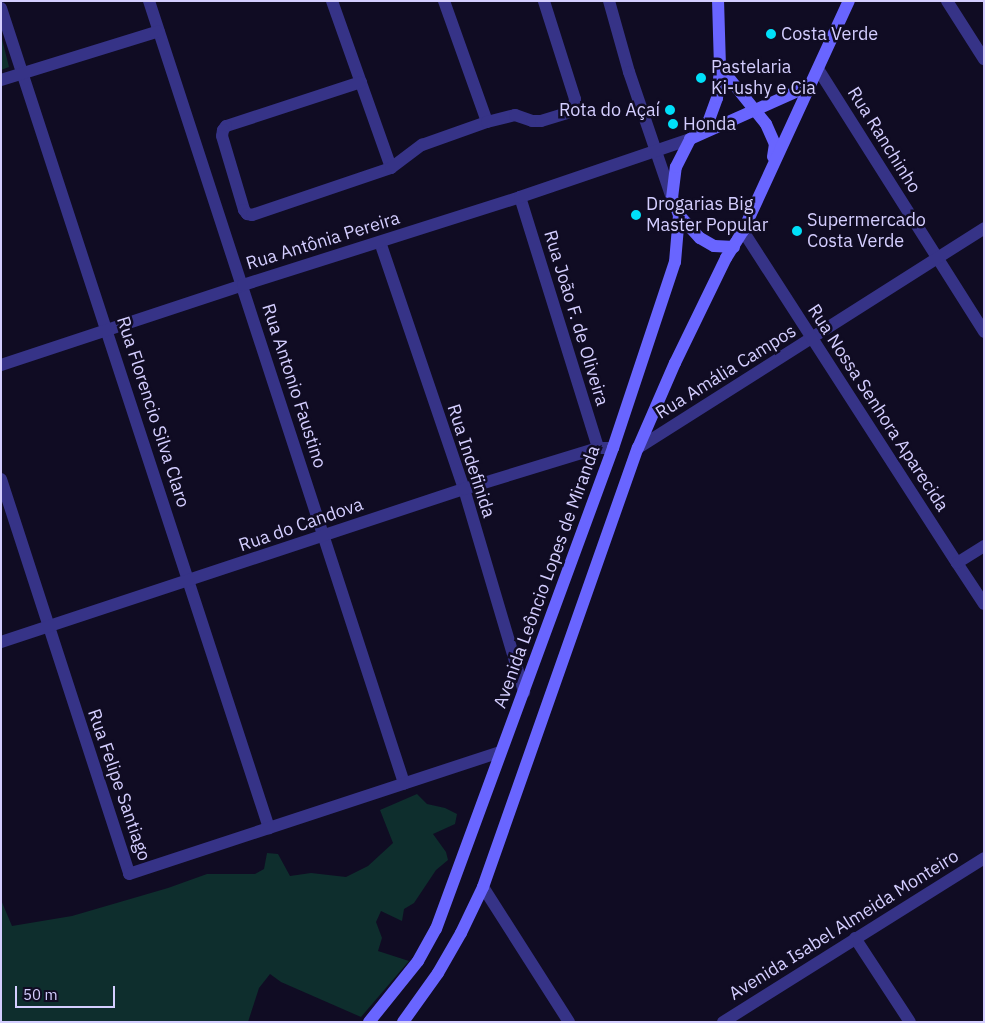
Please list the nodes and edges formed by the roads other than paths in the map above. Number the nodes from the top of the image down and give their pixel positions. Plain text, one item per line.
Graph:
1 (149, 1) edge
2 (332, 1) edge
3 (444, 1) edge
4 (544, 1) edge
5 (609, 1) edge
6 (718, 1) edge
7 (849, 1) edge
8 (947, 1) edge
9 (1, 8) edge
10 (159, 31) junction
11 (984, 59) edge
12 (720, 67) junction
13 (818, 69) junction
14 (21, 72) junction
15 (1, 80) edge
16 (361, 82) junction
17 (809, 86) junction
18 (754, 111) junction
19 (487, 122) junction
20 (705, 131) junction
21 (690, 139) junction
22 (655, 151) junction
23 (773, 164) junction
24 (391, 168) junction
25 (520, 197) junction
26 (672, 198) junction
27 (679, 215) junction
28 (984, 228) edge
29 (743, 231) junction
30 (380, 242) junction
31 (734, 247) junction
32 (760, 258) junction
33 (937, 258) junction
34 (243, 285) junction
35 (108, 330) junction
36 (984, 332) edge
37 (813, 339) junction
38 (1, 365) edge
39 (598, 448) junction
40 (613, 448) junction
41 (638, 448) junction
42 (1, 479) edge
43 (464, 489) junction
44 (324, 536) junction
45 (984, 546) edge
46 (957, 563) junction
47 (189, 582) junction
48 (984, 604) edge
49 (48, 625) junction
50 (1, 642) edge
51 (524, 692) junction
52 (501, 752) junction
53 (404, 783) junction
54 (269, 828) junction
55 (984, 858) edge
56 (483, 887) junction
57 (855, 938) junction
58 (737, 1018) edge
59 (368, 1022) edge
60 (403, 1022) edge
61 (569, 1022) edge
62 (723, 1022) edge
63 (910, 1022) edge

1 - 10 street, Rua Antonio Faustino
2 - 16 street
3 - 19 street
4 - 19 street
5 - 22 street
6 - 12 main road
7 - 13 main road
8 - 11 street
9 - 14 street, Rua Florencio Silva Claro
10 - 14 street
10 - 34 street, Rua Antonio Faustino
12 - 18 main road
12 - 20 main road
13 - 17 main road
13 - 33 street, Rua Ranchinho
14 - 15 street
14 - 35 street, Rua Florencio Silva Claro
16 - 24 street
16 - 24 street
17 - 18 main road
17 - 23 main road
18 - 20 main road
18 - 23 main road
19 - 24 street
20 - 21 main road
21 - 22 street, Rua Antônia Pereira
21 - 26 main road, Avenida Leôncio Lopes de Miranda
22 - 25 street, Rua Antônia Pereira
22 - 26 street
23 - 29 main road
25 - 30 street, Rua Antônia Pereira
25 - 39 street, Rua João F. de Oliveira
26 - 27 main road, Avenida Leôncio Lopes de Miranda
27 - 31 main road
27 - 40 main road, Avenida Leôncio Lopes de Miranda
28 - 33 street, Rua Amália Campos
29 - 31 main road
29 - 32 street, Rua Nossa Senhora Aparecida
30 - 34 street, Rua Antônia Pereira
30 - 43 street, Rua Indefinida
31 - 32 street
31 - 41 main road
32 - 37 street, Rua Nossa Senhora Aparecida
33 - 36 street, Rua Ranchinho
33 - 37 street, Rua Amália Campos
34 - 35 street, Rua Antônia Pereira
34 - 44 street, Rua Antonio Faustino
35 - 38 street, Rua Antônia Pereira
35 - 47 street, Rua Florencio Silva Claro
37 - 41 street, Rua Amália Campos
37 - 46 street, Rua Nossa Senhora Aparecida
39 - 40 street, Rua do Candova
39 - 43 street, Rua do Candova
40 - 51 main road, Avenida Leôncio Lopes de Miranda
41 - 56 main road
42 - 49 street, Rua Felipe Santiago
43 - 44 street, Rua do Candova
43 - 51 street, Rua Indefinida
44 - 47 street, Rua do Candova
44 - 53 street, Rua Antonio Faustino
45 - 46 street
46 - 48 street, Rua Nossa Senhora Aparecida
47 - 49 street, Rua do Candova
47 - 54 street, Rua Florencio Silva Claro
49 - 50 street, Rua do Candova
49 - 54 street, Rua Felipe Santiago
51 - 52 main road, Avenida Leôncio Lopes de Miranda
52 - 53 street, Rua Felipe Santiago
52 - 59 main road, Avenida Leôncio Lopes de Miranda
53 - 54 street, Rua Felipe Santiago
55 - 57 street, Avenida Isabel Almeida Monteiro
56 - 60 main road
56 - 61 street
57 - 58 street, Avenida Isabel Almeida Monteiro
57 - 63 street
58 - 62 street, Avenida Isabel Almeida Monteiro

